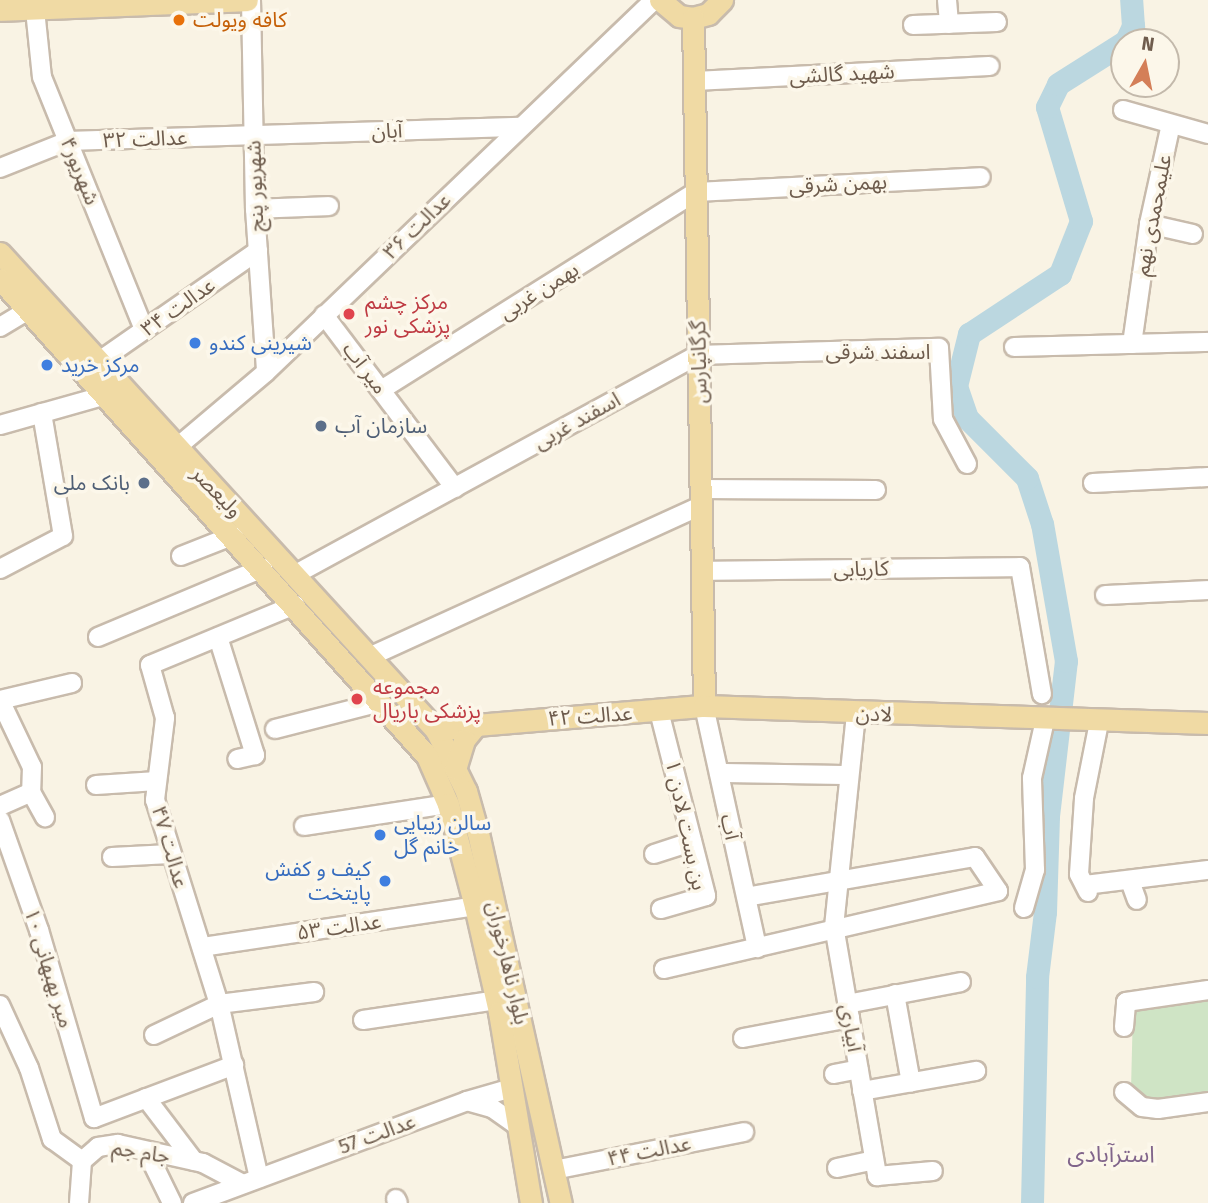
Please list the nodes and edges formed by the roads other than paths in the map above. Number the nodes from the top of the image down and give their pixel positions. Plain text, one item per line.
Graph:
1 (249, 0) edge
2 (654, 0) edge
3 (660, 0) edge
4 (722, 0) edge
5 (947, 0) edge
6 (34, 4) edge
7 (0, 10) edge
8 (694, 18) junction
9 (997, 22) dead end
10 (949, 24) junction
11 (913, 26) dead end
12 (990, 66) dead end
13 (694, 81) junction
14 (1123, 110) dead end
15 (1171, 124) junction
16 (520, 127) junction
17 (1208, 134) edge
18 (253, 135) junction
19 (68, 141) junction
20 (0, 167) edge
21 (981, 177) dead end
22 (696, 192) junction
23 (329, 206) dead end
24 (255, 209) junction
25 (1149, 225) junction
26 (1193, 234) dead end
27 (258, 251) junction
28 (0, 253) edge
29 (0, 279) edge
30 (28, 310) junction
31 (324, 315) junction
32 (0, 327) edge
33 (144, 330) junction
34 (1208, 342) edge
35 (1132, 344) junction
36 (1014, 347) dead end
37 (698, 355) junction
38 (98, 362) junction
39 (266, 372) junction
40 (382, 390) junction
41 (106, 396) junction
42 (42, 413) junction
43 (0, 425) edge
44 (170, 454) junction
45 (967, 464) dead end
46 (1208, 477) edge
47 (1093, 483) dead end
48 (455, 488) junction
49 (876, 490) dead end
50 (701, 498) junction
51 (234, 535) junction
52 (181, 556) dead end
53 (263, 568) junction
54 (0, 569) edge
55 (702, 571) junction
56 (296, 574) junction
57 (1208, 590) edge
58 (1105, 595) dead end
59 (295, 604) junction
60 (98, 636) dead end
61 (218, 637) junction
62 (369, 657) junction
63 (72, 683) dead end
64 (1042, 694) dead end
65 (0, 700) edge
66 (381, 702) junction
67 (704, 706) junction
68 (659, 711) junction
69 (856, 713) junction
70 (1045, 719) junction
71 (1093, 721) junction
72 (1208, 723) edge
73 (476, 725) junction
74 (275, 729) dead end
75 (436, 730) junction
76 (428, 756) joint
77 (237, 758) dead end
78 (455, 769) junction
79 (719, 773) junction
80 (849, 775) junction
81 (158, 781) junction
82 (96, 785) dead end
83 (31, 792) junction
84 (448, 804) junction
85 (0, 806) edge
86 (45, 817) dead end
87 (0, 820) edge
88 (304, 826) dead end
89 (692, 842) junction
90 (654, 853) dead end
91 (170, 855) junction
92 (112, 858) dead end
93 (1208, 870) edge
94 (838, 881) junction
95 (1130, 881) junction
96 (746, 897) junction
97 (1137, 900) dead end
98 (475, 906) junction
99 (1024, 908) dead end
100 (661, 909) dead end
101 (834, 926) junction
102 (202, 947) junction
103 (757, 948) junction
104 (664, 969) dead end
105 (961, 982) dead end
106 (1208, 990) edge
107 (314, 992) dead end
108 (895, 994) junction
109 (497, 1000) junction
110 (0, 1004) edge
111 (219, 1004) junction
112 (848, 1011) junction
113 (363, 1020) dead end
114 (1124, 1027) dead end
115 (154, 1035) dead end
116 (743, 1038) dead end
117 (234, 1065) junction
118 (859, 1069) junction
119 (976, 1071) dead end
120 (834, 1074) dead end
121 (535, 1083) junction
122 (911, 1083) junction
123 (512, 1088) junction
124 (862, 1091) junction
125 (1124, 1092) dead end
126 (146, 1098) junction
127 (467, 1101) junction
128 (1208, 1102) edge
129 (518, 1126) junction
130 (744, 1132) dead end
131 (150, 1158) dead end
132 (82, 1161) junction
133 (194, 1161) junction
134 (836, 1168) dead end
135 (876, 1168) junction
136 (554, 1170) junction
137 (933, 1171) dead end
138 (251, 1181) junction
139 (79, 1203) edge
140 (172, 1203) edge
141 (193, 1203) edge
142 (531, 1203) edge
143 (561, 1203) edge

1 - 6 main road
1 - 18 street, شهریور پنج
2 - 16 street, عدالت ۳۶
3 - 8 main road
4 - 8 main road
5 - 10 street
6 - 7 main road
6 - 19 street, شهریور۴
8 - 13 main road, گرگانپارس
9 - 10 street
10 - 11 street
12 - 13 street, شهید گالشی
13 - 22 main road, گرگانپارس
14 - 15 street
15 - 17 street, علیمحمدی نهم
15 - 25 street, علیمحمدی نهم
16 - 18 street, آبان
16 - 31 street, عدالت ۳۶
18 - 19 street, عدالت ۳۲
18 - 24 street, شهریور پنج
19 - 20 street, عدالت ۳۲
19 - 33 street, شهریور۴
21 - 22 street, بهمن شرقی
22 - 37 main road, گرگانپارس
22 - 40 street, بهمن غربی
23 - 24 street
24 - 27 street, شهریور پنج
25 - 26 street
25 - 35 street, علیمحمدی نهم
27 - 33 street, عدالت ۳۴
27 - 39 street, شهریور پنج
28 - 38 main road, ولیعصر
29 - 30 main road, ولیعصر
30 - 32 street
30 - 41 main road, ولیعصر
31 - 39 street, عدالت ۳۶
31 - 40 street, میر آب
33 - 38 street, عدالت ۳۴
34 - 35 street
35 - 36 street
37 - 45 street, اسفند شرقی
37 - 48 street, اسفند غربی
37 - 50 main road, گرگانپارس
38 - 44 main road, ولیعصر
39 - 44 street, عدالت ۳۶
40 - 48 street, میر آب
41 - 42 street
41 - 44 main road, ولیعصر
42 - 43 street
42 - 54 street
44 - 51 main road, ولیعصر
44 - 56 main road, ولیعصر
46 - 47 street
48 - 56 street, اسفند غربی
49 - 50 street
50 - 55 main road, گرگانپارس
50 - 62 street
51 - 52 street
51 - 53 main road, ولیعصر
53 - 59 main road, ولیعصر
53 - 60 street
55 - 64 street, کاریابی
55 - 67 main road, گرگانپارس
56 - 62 main road, ولیعصر
57 - 58 street
59 - 61 street, عدالت ۴۷
59 - 66 main road, ولیعصر
61 - 77 street
61 - 81 street, عدالت ۴۷
62 - 75 main road, ولیعصر
63 - 65 street
65 - 83 street
66 - 74 street
66 - 76 main road, ولیعصر
67 - 68 main road, عدالت ۴۲
67 - 69 main road, لادن
67 - 79 street, آب
68 - 73 main road, عدالت ۴۲
68 - 89 street, ۱ بن بست لادن
69 - 70 main road, لادن
69 - 80 street, آبیاری
70 - 71 main road, لادن
70 - 99 street
71 - 72 main road
71 - 95 street
73 - 75 main road, عدالت ۴۲
73 - 78 main road
75 - 78 main road, بلوار ناهارخوران
76 - 84 main road, بلوار ناهارخوران
78 - 121 main road, بلوار ناهارخوران
79 - 80 street
79 - 96 street, آب
80 - 94 street, آبیاری
81 - 82 street
81 - 91 street, عدالت ۴۷
83 - 85 street
83 - 86 street
84 - 88 street
84 - 98 main road, بلوار ناهارخوران
87 - 126 street, ۱۰ میر بهبهانی
89 - 90 street
89 - 100 street, ۱ بن بست لادن
91 - 92 street
91 - 102 street, عدالت ۴۷
93 - 95 street
94 - 96 street
94 - 101 street, آبیاری
94 - 101 street
95 - 97 street
96 - 103 street, آب
98 - 102 street, عدالت ۵۳
98 - 109 main road, بلوار ناهارخوران
101 - 103 street
101 - 112 street, آبیاری
102 - 111 street, عدالت ۴۷
103 - 104 street
105 - 108 street
106 - 114 street
107 - 111 street
108 - 112 street
108 - 122 street
109 - 113 street
109 - 123 main road, بلوار ناهارخوران
110 - 132 street
111 - 115 street
111 - 117 street, عدالت ۴۷
112 - 116 street
112 - 118 street, آبیاری
117 - 126 street
117 - 138 street, عدالت ۴۷
118 - 120 street
118 - 124 street, آبیاری
119 - 122 street
121 - 123 main road
121 - 136 main road, بلوار ناهارخوران
122 - 124 street
123 - 127 street, عدالت 57
123 - 129 main road, بلوار ناهارخوران
124 - 135 street, آبیاری
125 - 128 street
126 - 133 street
127 - 129 street
127 - 138 street, عدالت 57
129 - 142 main road, بلوار ناهارخوران
130 - 136 street, ۴۴ عدالت
131 - 140 street
132 - 133 street, جام جم
132 - 139 street, جام جم
133 - 138 street, جام جم
134 - 135 street
135 - 137 street
136 - 143 main road, بلوار ناهارخوران
138 - 141 street, عدالت 57

